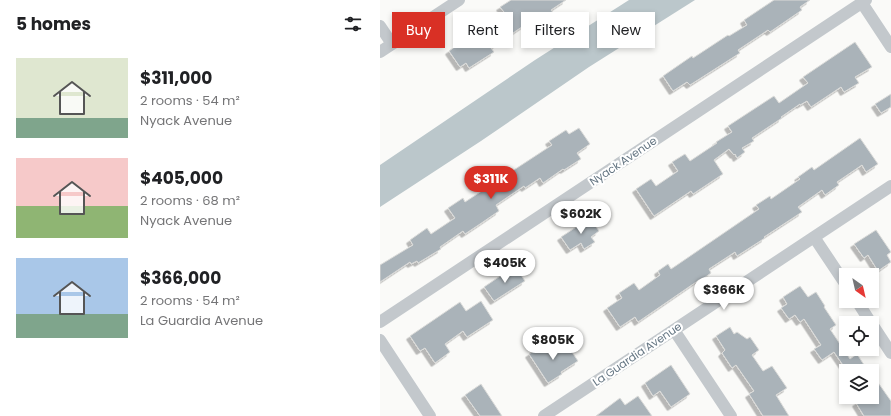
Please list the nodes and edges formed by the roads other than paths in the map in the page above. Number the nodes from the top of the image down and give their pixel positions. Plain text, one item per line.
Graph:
1 (459, 0) edge
2 (864, 2) edge
3 (441, 12) edge
4 (380, 26) edge
5 (392, 44) joint
6 (891, 47) edge
7 (380, 52) edge
8 (891, 186) edge
9 (814, 237) junction
10 (839, 274) edge
11 (380, 322) edge
12 (674, 330) junction
13 (879, 335) edge
14 (380, 340) edge
15 (891, 353) edge
16 (430, 416) edge
17 (544, 416) edge
18 (731, 416) edge

1 - 3 street
2 - 6 street
2 - 11 street, Nyack Avenue
4 - 5 street
5 - 7 street
8 - 9 street, La Guardia Avenue
9 - 10 street
9 - 12 street, La Guardia Avenue
12 - 17 street, La Guardia Avenue
12 - 18 street
13 - 15 street
14 - 16 street

